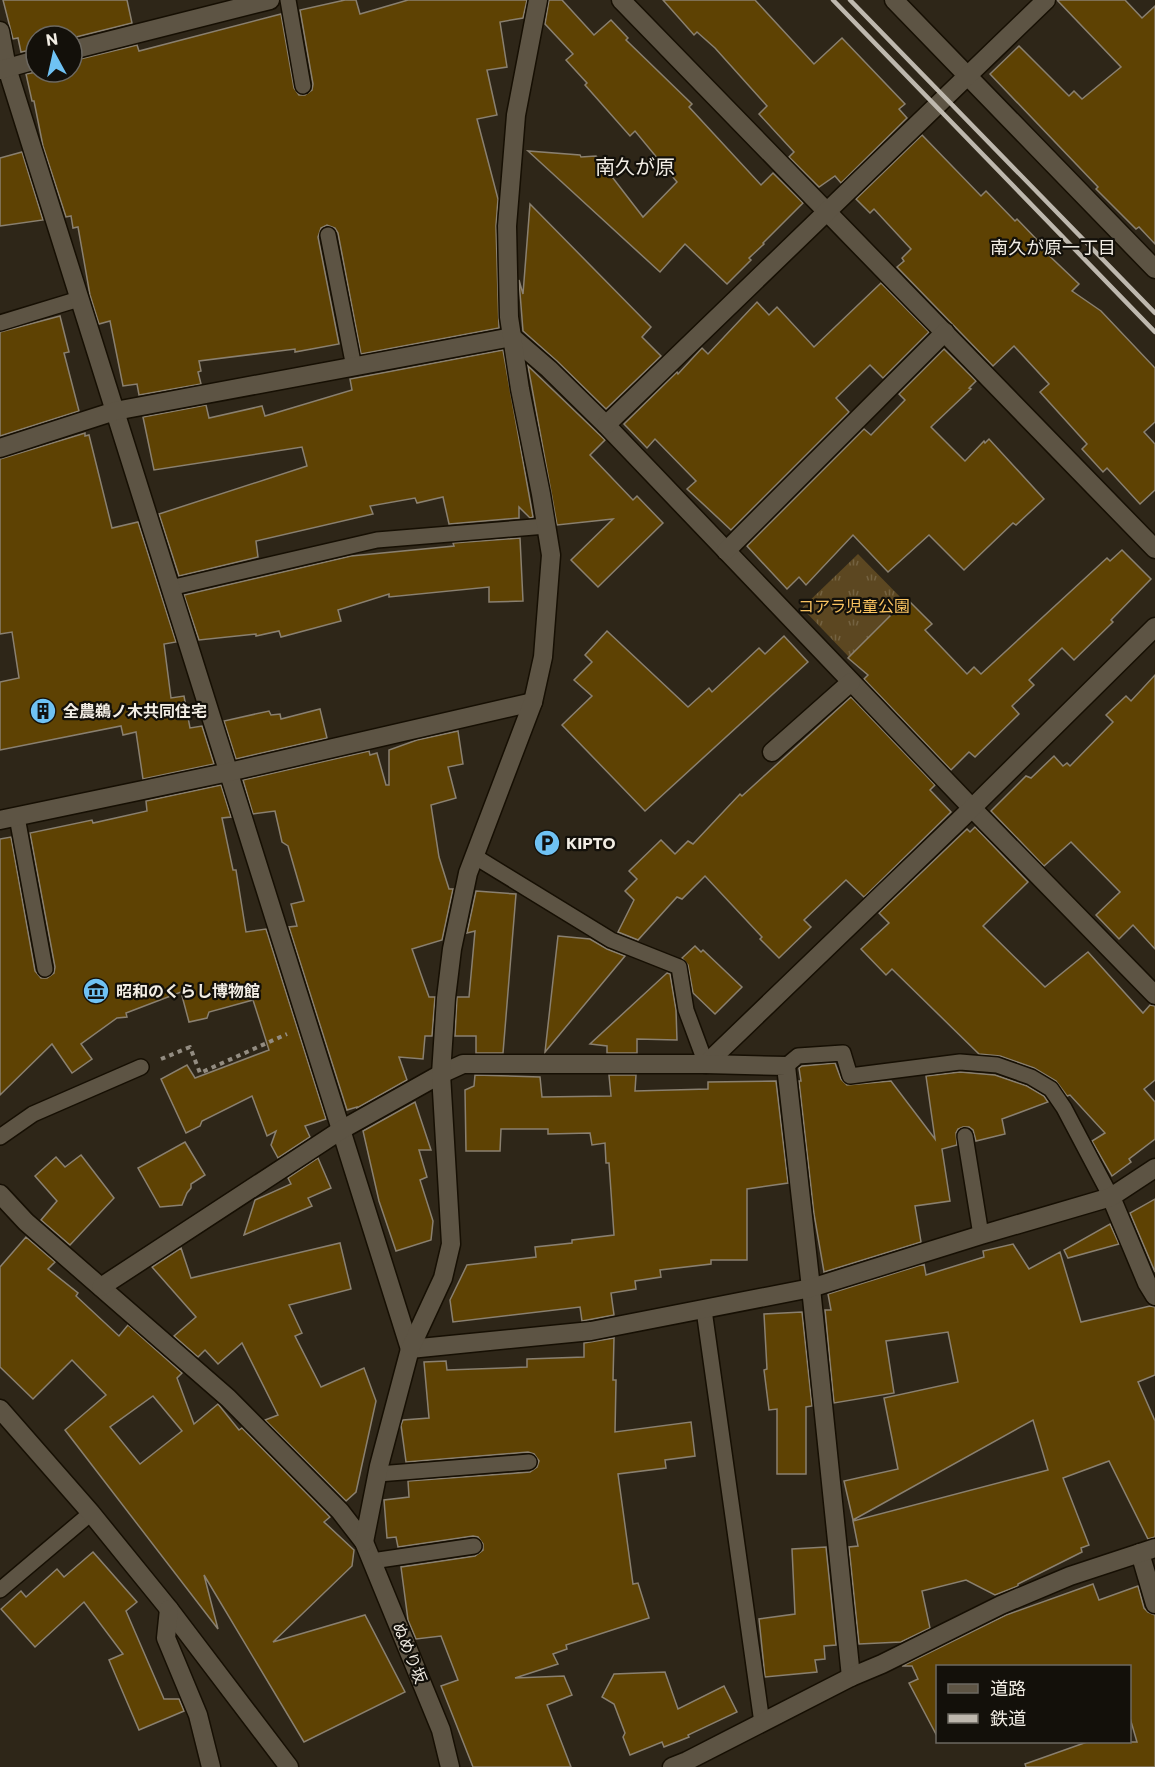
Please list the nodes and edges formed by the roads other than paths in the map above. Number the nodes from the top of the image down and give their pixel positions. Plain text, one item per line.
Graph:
1 (270, 0) edge
2 (288, 0) edge
3 (538, 0) edge
4 (621, 0) edge
5 (894, 0) edge
6 (1046, 0) edge
7 (230, 5) edge
8 (0, 32) edge
9 (84, 47) edge
10 (24, 63) edge
11 (3, 69) edge
12 (967, 78) junction
13 (303, 86) dead end
14 (828, 212) junction
15 (328, 235) dead end
16 (1155, 269) edge
17 (79, 299) junction
18 (0, 323) edge
19 (945, 332) junction
20 (512, 337) junction
21 (354, 367) junction
22 (115, 411) junction
23 (606, 425) junction
24 (0, 448) edge
25 (546, 526) junction
26 (1155, 549) edge
27 (726, 551) junction
28 (170, 588) junction
29 (1155, 627) edge
30 (851, 682) junction
31 (533, 702) junction
32 (772, 752) dead end
33 (229, 772) junction
34 (972, 808) junction
35 (8, 819) edge
36 (474, 856) junction
37 (45, 969) dead end
38 (1155, 995) edge
39 (706, 1064) junction
40 (786, 1066) junction
41 (141, 1067) road end
42 (441, 1074) junction
43 (341, 1130) junction
44 (965, 1136) dead end
45 (0, 1137) edge
46 (1155, 1168) edge
47 (0, 1194) edge
48 (1111, 1197) junction
49 (981, 1234) junction
50 (101, 1287) junction
51 (811, 1288) junction
52 (1155, 1296) edge
53 (704, 1310) junction
54 (410, 1349) junction
55 (0, 1409) edge
56 (529, 1461) dead end
57 (378, 1474) junction
58 (91, 1513) junction
59 (364, 1542) junction
60 (474, 1546) dead end
61 (1147, 1551) edge
62 (372, 1561) junction
63 (0, 1590) edge
64 (1155, 1604) edge
65 (169, 1609) junction
66 (851, 1677) junction
67 (762, 1723) junction
68 (211, 1767) edge
69 (289, 1767) edge
70 (450, 1767) edge
71 (672, 1767) edge

1 - 7 street
2 - 13 lane
3 - 20 street
4 - 14 street
5 - 12 street
6 - 12 street
7 - 9 street
8 - 11 street
10 - 11 street
11 - 17 street
12 - 14 street
12 - 16 street
14 - 19 street
14 - 23 street
15 - 21 lane
17 - 18 lane
17 - 22 street
19 - 26 street
19 - 27 street
20 - 21 street
20 - 23 street
20 - 25 street
21 - 22 street
22 - 24 street
22 - 28 street
23 - 27 street
25 - 28 lane
25 - 31 street
27 - 30 street
28 - 33 street
29 - 34 street
30 - 32 street
30 - 34 street
31 - 33 street
31 - 36 street
33 - 35 street
33 - 43 street
34 - 38 street
34 - 39 street
35 - 37 lane
36 - 39 lane
36 - 42 street
39 - 40 street
39 - 42 street
40 - 48 lane
40 - 51 street
41 - 45 lane
42 - 43 street
42 - 54 street
43 - 50 street
43 - 54 street
44 - 49 lane
46 - 48 street
47 - 50 street, ぬめり坂
48 - 49 street
48 - 52 street
49 - 51 street
50 - 59 street, ぬめり坂
51 - 53 street
51 - 66 street
53 - 54 street
53 - 67 lane
54 - 57 street
55 - 58 street
56 - 57 lane
57 - 59 street
58 - 63 lane
58 - 65 street
59 - 62 street, ぬめり坂
60 - 62 lane
61 - 64 street
61 - 66 street
62 - 70 street, ぬめり坂
65 - 68 street
65 - 69 street
66 - 67 street
67 - 71 street

